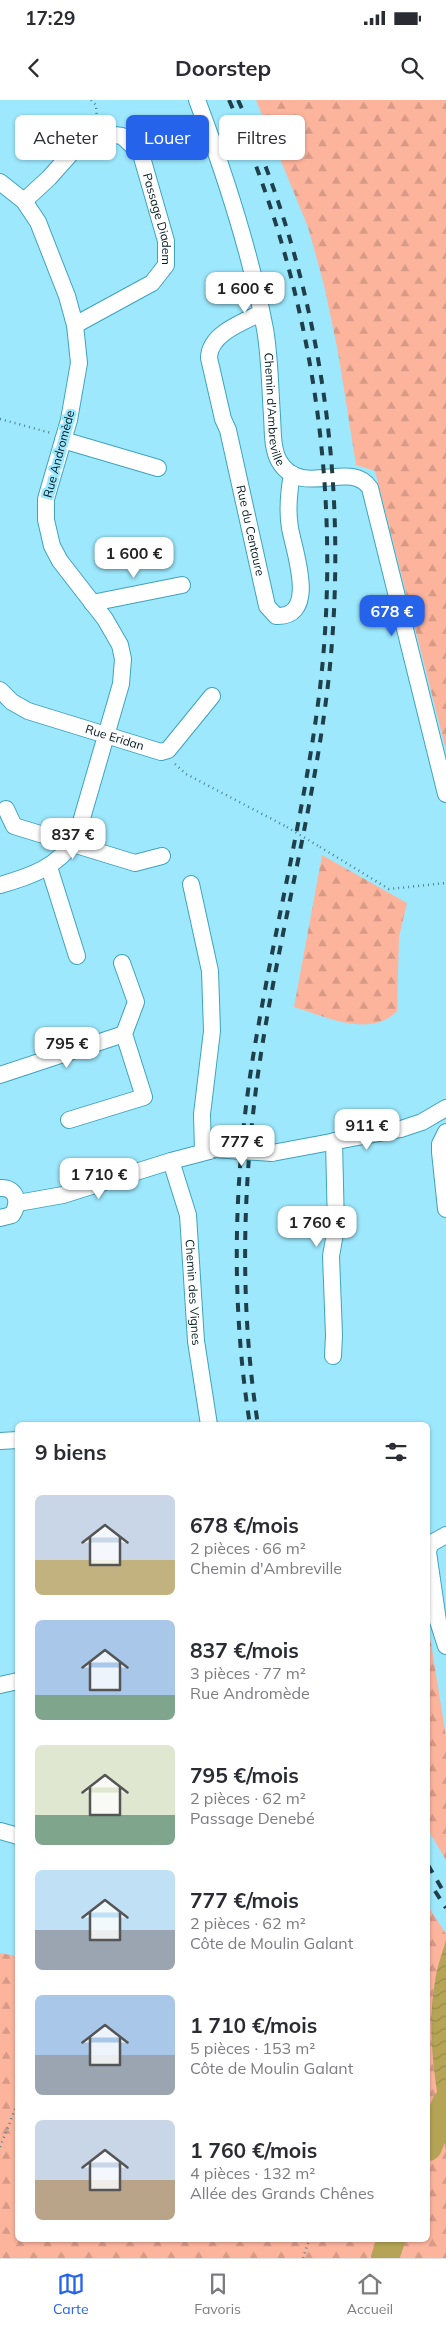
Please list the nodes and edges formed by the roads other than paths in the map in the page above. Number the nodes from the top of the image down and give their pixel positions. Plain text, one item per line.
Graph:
1 (197, 100) edge
2 (0, 182) edge
3 (24, 201) junction
4 (261, 313) junction
5 (75, 325) junction
6 (64, 438) junction
7 (158, 468) dead end
8 (292, 474) junction
9 (182, 585) dead end
10 (92, 603) junction
11 (0, 690) edge
12 (212, 696) dead end
13 (106, 735) junction
14 (446, 794) edge
15 (6, 809) dead end
16 (73, 843) junction
17 (162, 856) dead end
18 (49, 867) junction
19 (191, 884) dead end
20 (0, 885) edge
21 (77, 956) dead end
22 (122, 962) dead end
23 (124, 1034) junction
24 (0, 1075) edge
25 (446, 1108) edge
26 (69, 1120) dead end
27 (446, 1132) edge
28 (334, 1141) junction
29 (208, 1150) junction
30 (171, 1161) junction
31 (0, 1188) edge
32 (18, 1203) junction
33 (446, 1209) edge
34 (0, 1218) edge
35 (333, 1356) dead end
36 (208, 1422) edge
37 (15, 1440) edge
38 (0, 1441) edge
39 (446, 1535) edge
40 (430, 1544) edge
41 (430, 1566) edge
42 (446, 1646) edge
43 (15, 1682) edge
44 (0, 1685) edge
45 (0, 1831) edge
46 (15, 1835) edge

1 - 4 street, Chemin d'Ambreville
2 - 3 street, Rue Andromède
3 - 5 street, Rue Andromède
3 - 5 street, Passage Diadem
4 - 8 street, Chemin d'Ambreville
4 - 8 street, Rue du Centaure
5 - 6 street, Rue Andromède
6 - 7 street
6 - 10 street, Rue Andromède
8 - 14 street, Chemin d'Ambreville
9 - 10 street
10 - 13 street, Rue Andromède
11 - 13 street, Rue Eridan
12 - 13 street, Rue Eridan
13 - 16 street, Rue Andromède
15 - 16 street
16 - 17 street
16 - 18 street, Rue Andromède
18 - 20 street, Rue Andromède
18 - 21 street
19 - 29 street
22 - 23 street
23 - 24 street
23 - 26 street
25 - 28 street
27 - 33 street
28 - 29 street, bridge
28 - 35 street
29 - 30 street
30 - 32 street
30 - 36 street, Chemin des Vignes
31 - 32 street
32 - 34 street
37 - 38 street
39 - 40 street
41 - 42 street
43 - 44 street
45 - 46 street

